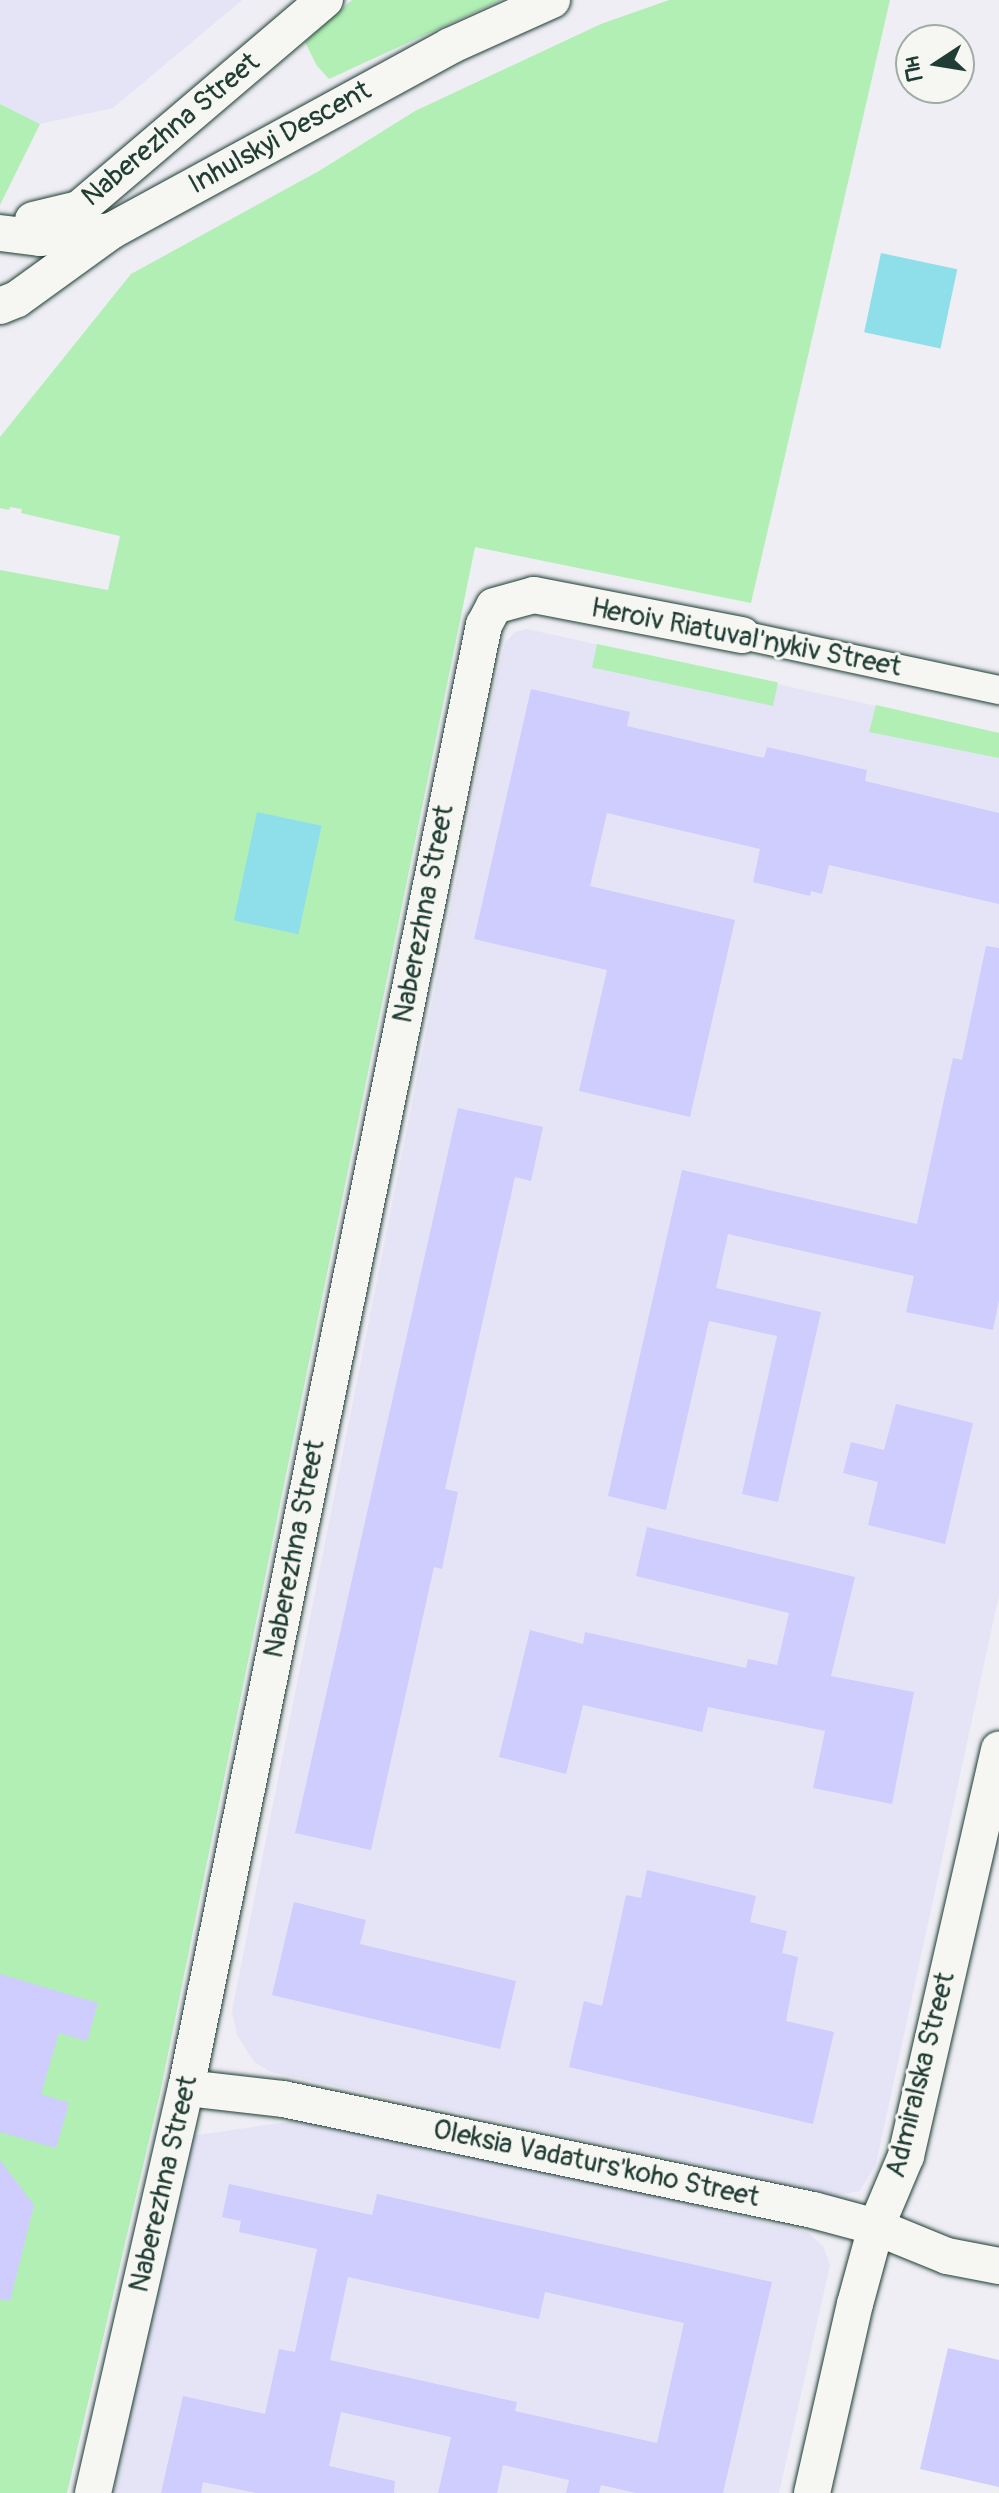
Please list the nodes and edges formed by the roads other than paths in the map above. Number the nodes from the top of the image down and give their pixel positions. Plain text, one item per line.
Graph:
1 (325, 0) edge
2 (552, 0) edge
3 (0, 231) edge
4 (111, 231) junction
5 (0, 306) edge
6 (494, 606) joint
7 (742, 635) joint
8 (999, 690) edge
9 (999, 1749) edge
10 (186, 2088) junction
11 (876, 2227) junction
12 (999, 2266) edge
13 (93, 2493) edge
14 (812, 2493) edge

1 - 3 street, Naberezhna Street
2 - 4 street, Inhulskyi Descent
3 - 4 street, Inhulskyi Descent
4 - 5 street
6 - 7 street, Heroiv Riatuval'nykiv Street
6 - 10 street, Naberezhna Street
7 - 8 street, Heroiv Riatuval'nykiv Street
9 - 11 street, Admiralska Street
10 - 11 street, Oleksia Vadaturs'koho Street
10 - 13 street, Naberezhna Street
11 - 12 street, Oleksia Vadaturs'koho Street
11 - 14 street, Admiralska Street

